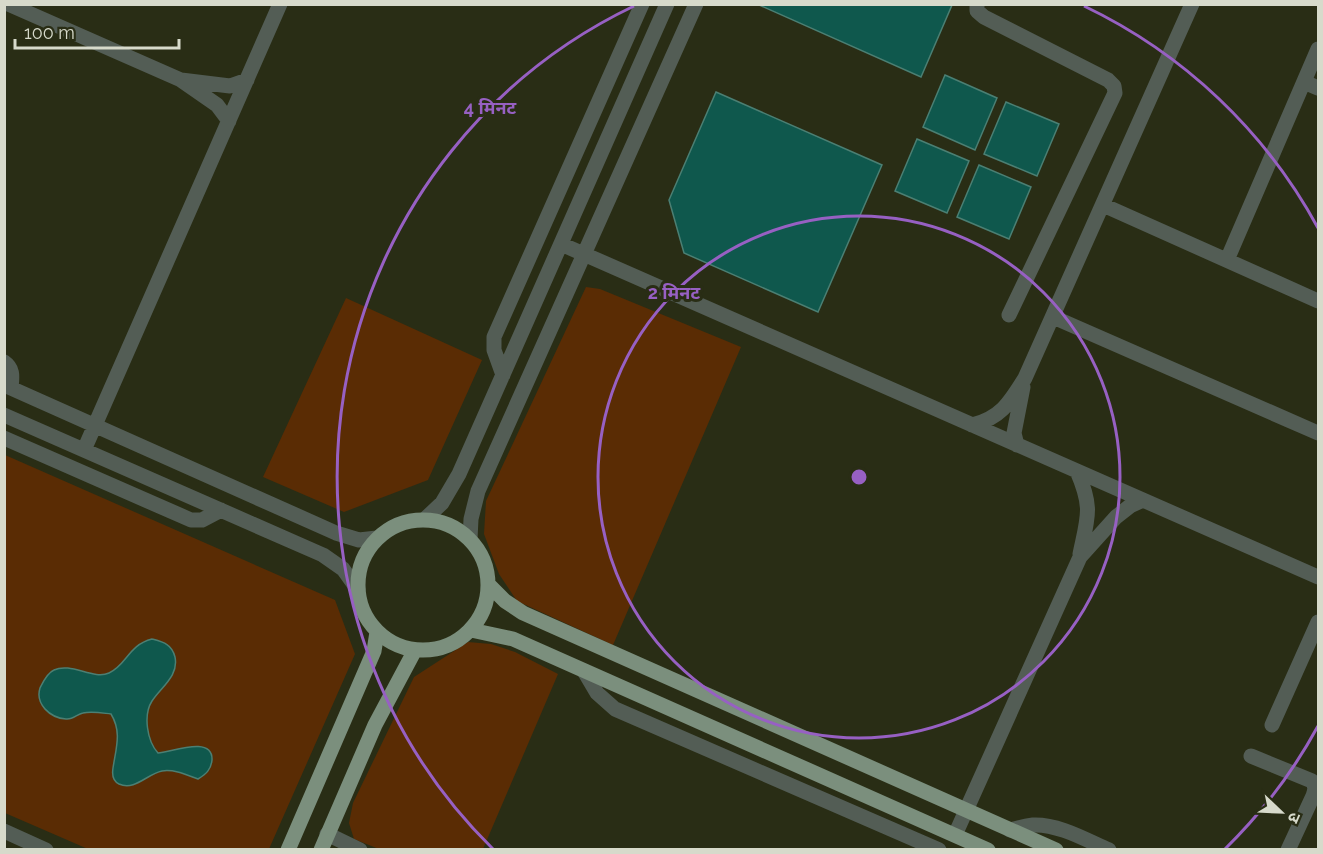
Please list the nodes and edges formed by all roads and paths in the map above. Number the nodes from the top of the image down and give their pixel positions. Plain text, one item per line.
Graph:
1 (8, 4) edge
2 (280, 4) edge
3 (642, 4) edge
4 (667, 4) edge
5 (696, 4) edge
6 (977, 4) edge
7 (1192, 4) edge
8 (1318, 49) edge
9 (181, 80) junction
10 (247, 80) junction
11 (1311, 85) edge
12 (229, 121) junction
13 (1103, 205) junction
14 (561, 244) junction
15 (585, 254) junction
16 (1227, 260) junction
17 (1318, 301) edge
18 (1009, 315) dead end
19 (1053, 317) junction
20 (4, 362) edge
21 (503, 375) junction
22 (1025, 378) junction
23 (8, 386) edge
24 (4, 415) edge
25 (972, 425) junction
26 (94, 426) junction
27 (1318, 433) edge
28 (4, 438) edge
29 (1017, 445) junction
30 (84, 450) junction
31 (1077, 471) junction
32 (1143, 500) junction
33 (221, 510) junction
34 (425, 519) junction
35 (377, 538) junction
36 (470, 539) junction
37 (1080, 557) junction
38 (1318, 577) edge
39 (488, 584) junction
40 (358, 590) junction
41 (1318, 622) edge
42 (471, 630) junction
43 (377, 632) junction
44 (415, 650) junction
45 (584, 671) junction
46 (1272, 725) dead end
47 (1251, 756) dead end
48 (966, 811) junction
49 (1010, 830) junction
50 (4, 831) edge
51 (327, 834) junction
52 (955, 835) junction
53 (349, 847) edge
54 (46, 849) edge
55 (288, 849) edge
56 (321, 849) edge
57 (939, 849) edge
58 (988, 849) edge
59 (1056, 849) edge
60 (1109, 849) edge
61 (1288, 849) edge

1 - 9 street
2 - 10 street
3 - 21 street
4 - 14 street
5 - 15 street
6 - 18 street
7 - 13 street
8 - 11 street
9 - 10 street
9 - 12 street
10 - 12 street
11 - 16 street
12 - 26 street
13 - 16 street
13 - 19 street
14 - 15 street
14 - 21 street
15 - 25 street
15 - 36 street
16 - 17 street
19 - 22 street
19 - 27 street
20 - 23 street
21 - 34 street
22 - 25 street
22 - 29 street
23 - 26 street
24 - 30 street
25 - 29 street
26 - 30 street
26 - 35 street
28 - 33 street
29 - 31 street
30 - 33 street
31 - 32 street
31 - 37 street
32 - 37 street
32 - 38 street
33 - 40 street
34 - 35 main road
34 - 36 main road
35 - 40 main road
36 - 39 main road
37 - 48 street
39 - 42 main road
39 - 48 main road
40 - 43 main road
41 - 46 street
42 - 44 main road
42 - 45 main road
43 - 44 main road
43 - 55 main road
44 - 51 main road
45 - 52 main road
45 - 57 street
47 - 61 street
48 - 49 main road
48 - 52 street
49 - 59 main road
49 - 60 street
50 - 54 street
51 - 53 street
51 - 56 main road
52 - 58 main road

